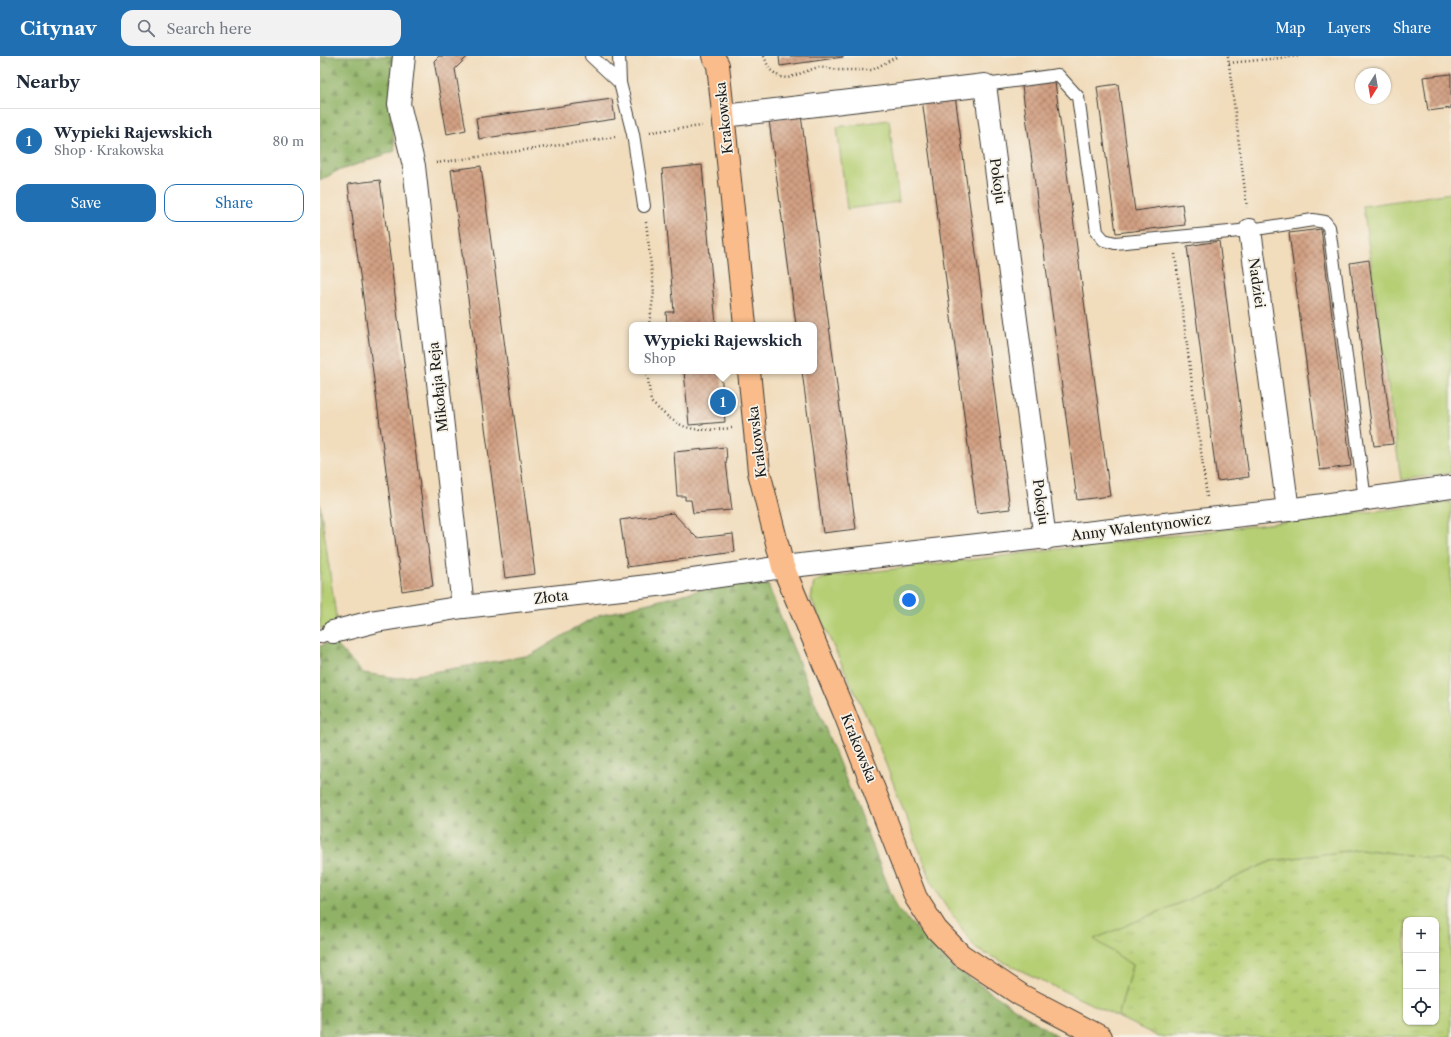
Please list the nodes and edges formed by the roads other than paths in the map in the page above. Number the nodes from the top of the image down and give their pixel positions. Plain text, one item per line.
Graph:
1 (404, 56) edge
2 (591, 56) edge
3 (619, 56) edge
4 (713, 56) edge
5 (620, 83) junction
6 (985, 85) junction
7 (724, 120) junction
8 (644, 206) road end
9 (1250, 230) junction
10 (745, 322) edge
11 (749, 374) edge
12 (1451, 488) edge
13 (1365, 500) junction
14 (1288, 510) junction
15 (1045, 539) junction
16 (783, 567) junction
17 (463, 607) junction
18 (327, 634) edge
19 (1101, 1037) edge

1 - 17 street, Mikołaja Reja
2 - 5 lane
3 - 5 lane
4 - 7 main road, Krakowska
5 - 8 lane
6 - 7 street
6 - 9 lane
6 - 15 street, Pokoju
7 - 10 main road, Krakowska
9 - 13 lane
9 - 14 street, Nadziei
11 - 16 main road, Krakowska
12 - 13 street, Anny Walentynowicz
13 - 14 street, Anny Walentynowicz
14 - 15 street, Anny Walentynowicz
15 - 16 street, Anny Walentynowicz
16 - 17 street, Złota
16 - 19 main road, Krakowska
17 - 18 street, Złota

